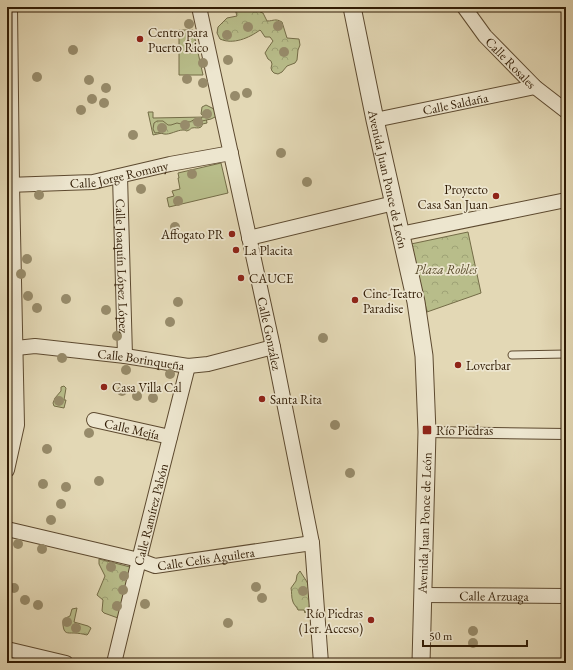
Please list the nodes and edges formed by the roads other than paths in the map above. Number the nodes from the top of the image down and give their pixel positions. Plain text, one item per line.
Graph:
1 (10, 7) edge
2 (199, 7) edge
3 (352, 7) edge
4 (464, 7) edge
5 (535, 87) junction
6 (566, 111) edge
7 (375, 120) junction
8 (230, 153) junction
9 (120, 176) junction
10 (9, 185) edge
11 (566, 200) edge
12 (394, 203) junction
13 (400, 234) junction
14 (249, 238) junction
15 (273, 347) junction
16 (11, 349) edge
17 (566, 354) edge
18 (512, 355) dead end
19 (126, 356) junction
20 (188, 366) junction
21 (94, 420) dead end
22 (427, 432) junction
23 (566, 434) edge
24 (170, 437) junction
25 (7, 468) edge
26 (7, 529) edge
27 (312, 543) junction
28 (139, 560) junction
29 (422, 595) junction
30 (566, 596) edge
31 (7, 649) edge
32 (66, 663) edge
33 (114, 663) edge
34 (321, 663) edge
35 (421, 663) edge

1 - 10 street
2 - 8 street, Calle González
3 - 7 street, Avenida Juan Ponce de León
4 - 5 street, Calle Rosales
5 - 6 street, Calle Rosales
5 - 7 street, Calle Saldaña
7 - 12 street, Avenida Juan Ponce de León
8 - 9 street, Calle Jorge Romany
8 - 14 street, Calle González
9 - 10 street, Calle Jorge Romany
9 - 19 street, Calle Joaquín López López
10 - 16 street
11 - 13 street
12 - 13 street, Avenida Juan Ponce de León
12 - 14 street
13 - 22 street, Avenida Juan Ponce de León
14 - 15 street, Calle González
15 - 20 street, Calle Borinqueña
15 - 27 street, Calle González
16 - 19 street, Calle Borinqueña
16 - 25 street
17 - 18 lane
19 - 20 street, Calle Borinqueña
20 - 24 street, Calle Ramírez Pabón
21 - 24 street, Calle Mejía
22 - 23 street
22 - 29 street, Avenida Juan Ponce de León
24 - 28 street, Calle Ramírez Pabón
26 - 28 street, Calle Celis Aguilera
27 - 28 street, Calle Celis Aguilera
27 - 34 street, Calle González
28 - 33 street, Calle Ramírez Pabón
29 - 30 street, Calle Arzuaga
29 - 35 street, Avenida Juan Ponce de León
31 - 32 street

